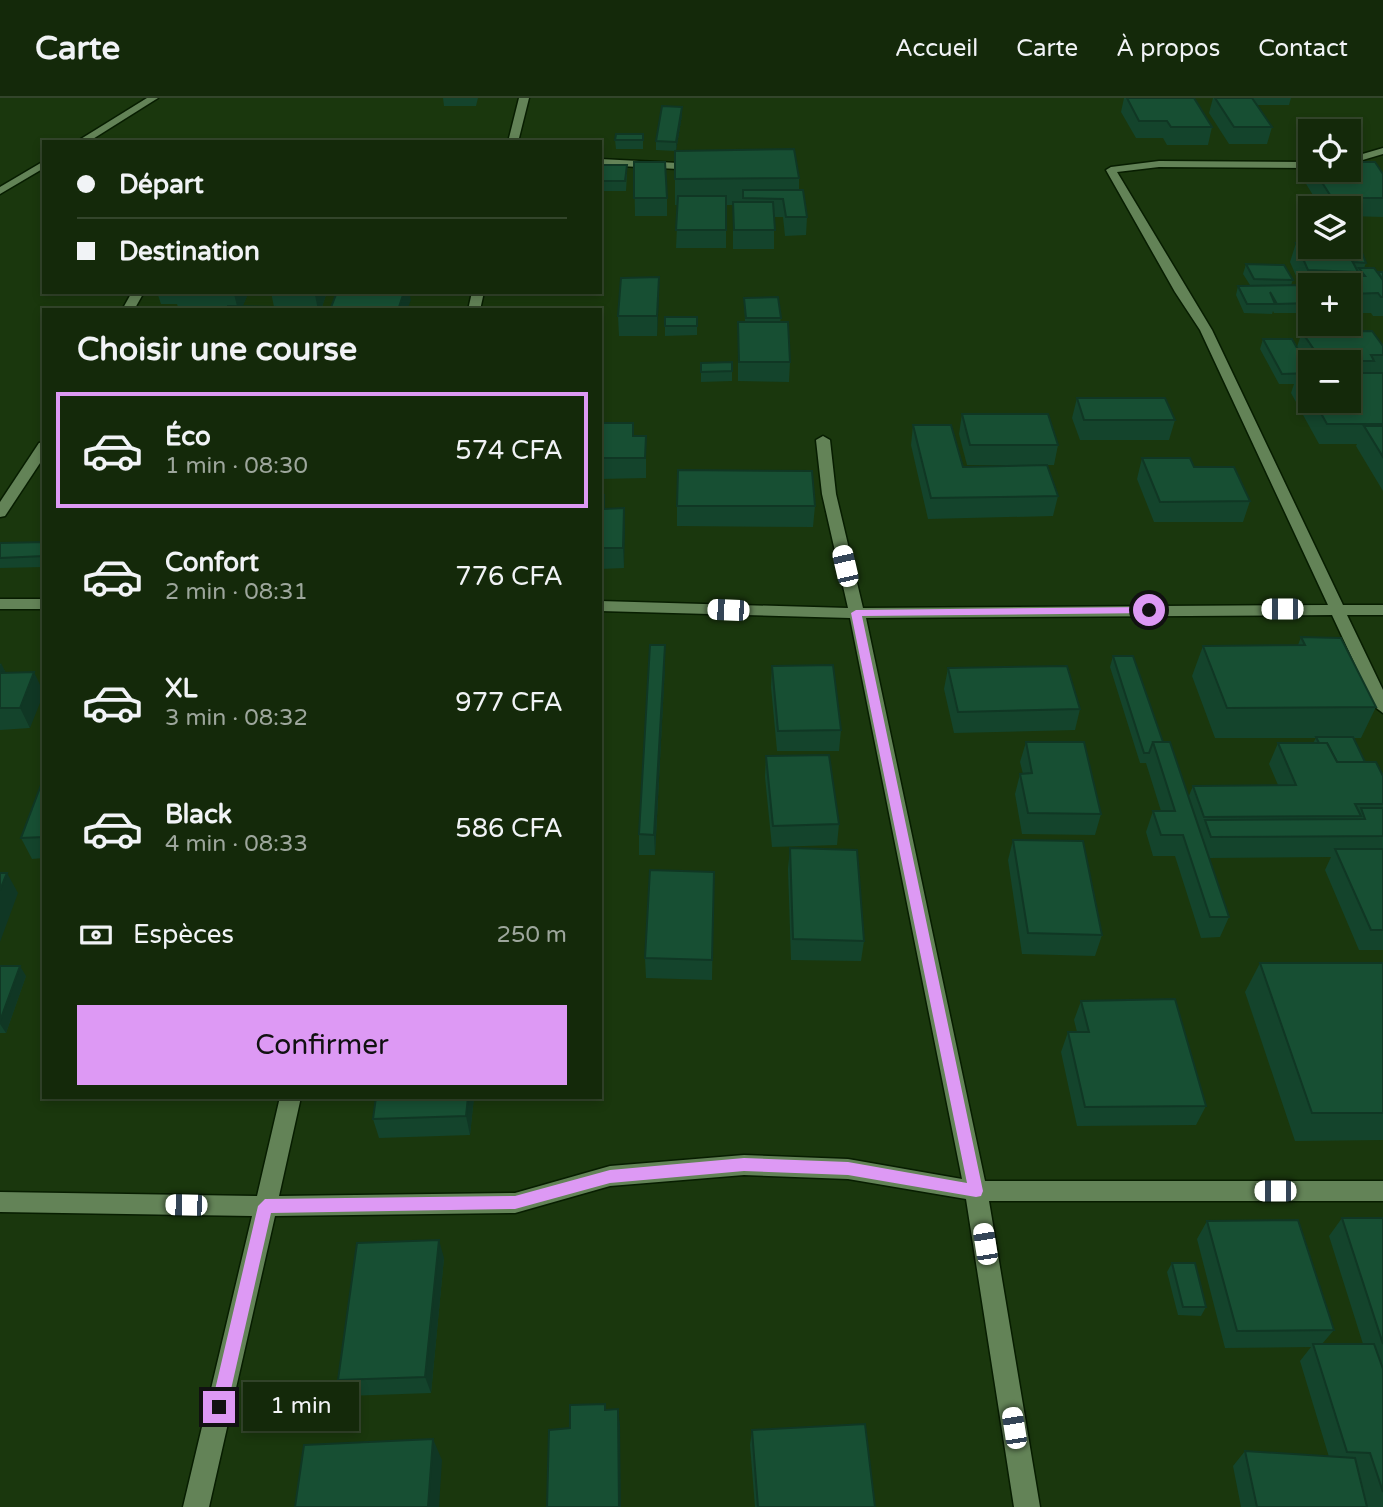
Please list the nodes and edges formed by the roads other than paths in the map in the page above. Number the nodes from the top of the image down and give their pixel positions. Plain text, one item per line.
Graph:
1 (153, 98) edge
2 (524, 98) edge
3 (91, 135) junction
4 (84, 140) edge
5 (102, 140) edge
6 (514, 140) edge
7 (1383, 151) edge
8 (1361, 158) edge
9 (602, 162) edge
10 (42, 165) edge
11 (1298, 165) edge
12 (705, 167) edge
13 (0, 191) edge
14 (823, 440) dead end
15 (42, 449) edge
16 (0, 513) edge
17 (0, 604) edge
18 (42, 604) edge
19 (602, 606) edge
20 (1336, 609) junction
21 (1383, 610) edge
22 (856, 613) junction
23 (1383, 707) edge
24 (291, 1099) edge
25 (976, 1191) junction
26 (1383, 1191) edge
27 (0, 1202) edge
28 (265, 1206) junction
29 (196, 1507) edge
30 (1027, 1507) edge

1 - 3 street
2 - 6 street
3 - 4 street
3 - 5 street
7 - 8 street
9 - 12 street
10 - 13 street
11 - 20 street
14 - 22 street
15 - 16 street
17 - 18 street
19 - 22 street
20 - 21 street
20 - 22 street
20 - 23 street
22 - 25 street
24 - 28 street
25 - 26 street
25 - 28 street
25 - 30 street
27 - 28 street
28 - 29 street

